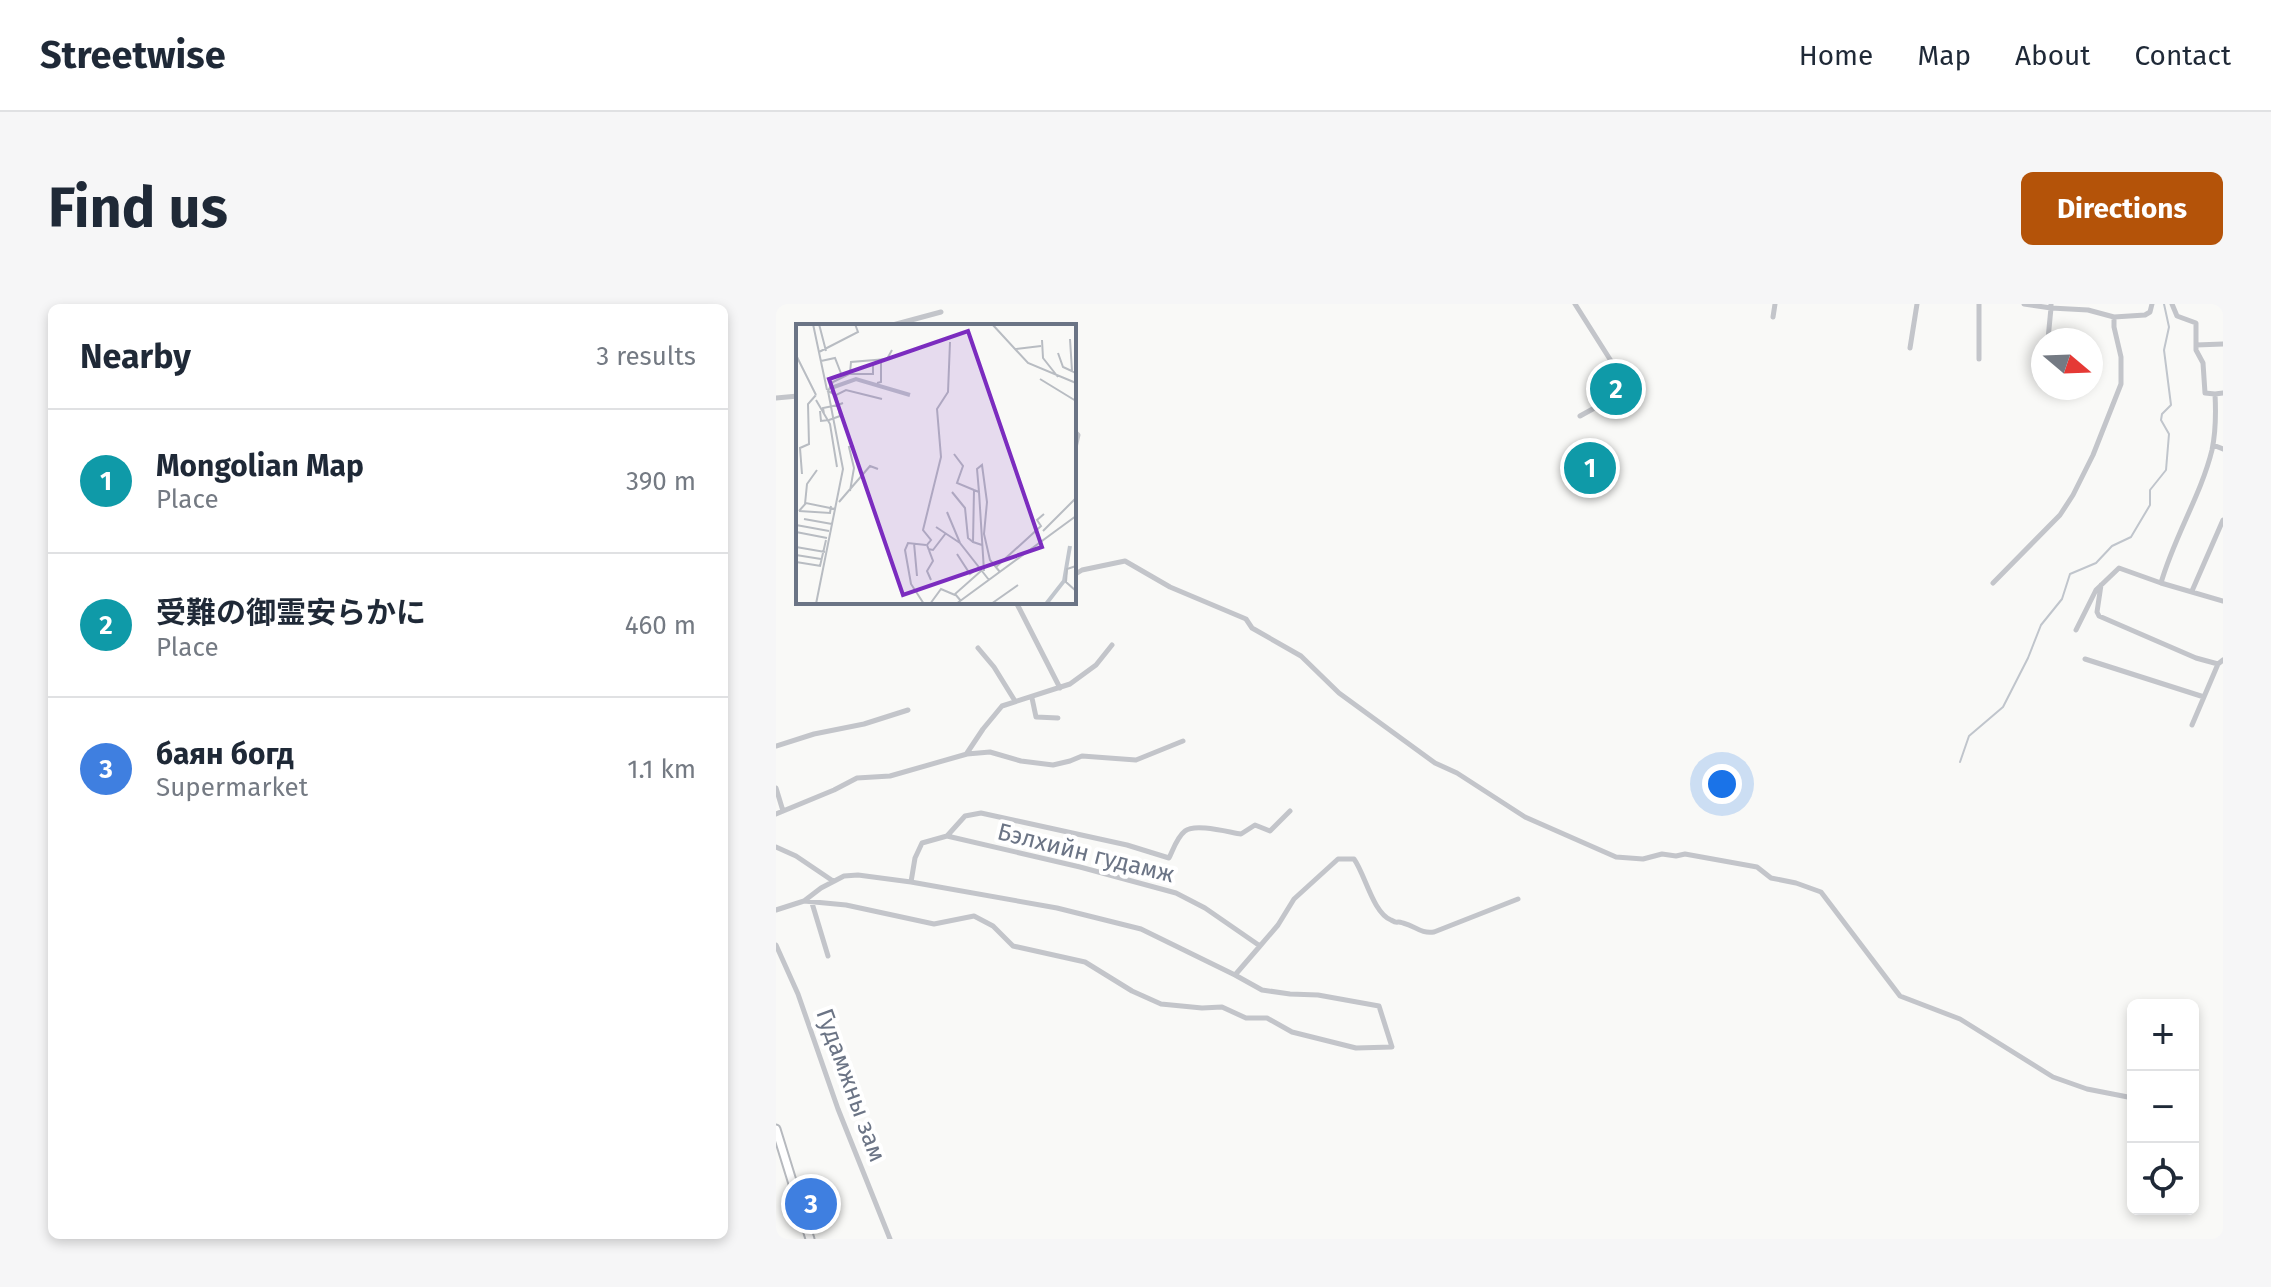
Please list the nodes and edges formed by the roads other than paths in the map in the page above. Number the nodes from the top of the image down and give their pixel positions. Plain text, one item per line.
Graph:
1 (1575, 304) edge
2 (1775, 304) edge
3 (1917, 304) edge
4 (1979, 304) edge
5 (2024, 304) edge
6 (2152, 304) edge
7 (2172, 304) edge
8 (2051, 306) edge
9 (941, 312) dead end
10 (1773, 317) dead end
11 (2114, 317) junction
12 (896, 324) edge
13 (2049, 328) edge
14 (2223, 344) edge
15 (2196, 345) junction
16 (1910, 348) dead end
17 (1979, 359) dead end
18 (2223, 393) edge
19 (2215, 394) junction
20 (796, 396) edge
21 (776, 398) edge
22 (1580, 416) dead end
23 (2219, 420) edge
24 (2213, 445) junction
25 (2223, 449) edge
26 (2223, 520) edge
27 (1076, 574) edge
28 (1993, 583) dead end
29 (2161, 583) junction
30 (2101, 585) junction
31 (2192, 591) junction
32 (2223, 601) edge
33 (1017, 604) edge
34 (2076, 630) dead end
35 (1112, 645) dead end
36 (978, 648) dead end
37 (2085, 659) dead end
38 (2221, 662) edge
39 (1060, 688) junction
40 (2204, 697) junction
41 (1032, 698) junction
42 (1015, 701) junction
43 (908, 710) dead end
44 (1058, 718) dead end
45 (2192, 725) dead end
46 (1183, 741) dead end
47 (776, 746) edge
48 (967, 754) junction
49 (776, 788) edge
50 (783, 811) junction
51 (1290, 811) dead end
52 (776, 814) edge
53 (947, 836) junction
54 (776, 847) edge
55 (833, 881) junction
56 (911, 882) junction
57 (1518, 899) dead end
58 (804, 901) junction
59 (812, 902) junction
60 (776, 910) edge
61 (776, 945) edge
62 (1260, 946) junction
63 (828, 956) dead end
64 (1235, 975) junction
65 (2127, 1097) edge
66 (776, 1129) edge
67 (810, 1239) edge
68 (890, 1239) edge

1 - 22 street
2 - 10 street
3 - 16 street
4 - 17 street
5 - 8 street
6 - 11 street
7 - 15 street
8 - 11 street
8 - 13 street
9 - 12 street
11 - 28 street
14 - 15 street
15 - 19 street
18 - 19 street
19 - 23 street
20 - 21 street
23 - 24 street
24 - 25 street
24 - 29 street
26 - 31 street
27 - 65 street
29 - 30 street
29 - 31 street
30 - 34 street
30 - 38 street
31 - 32 street
33 - 39 street
35 - 39 street
36 - 42 street
37 - 40 street
38 - 40 street
39 - 41 street
40 - 45 street
41 - 42 street
41 - 44 street
42 - 48 street
43 - 47 street
46 - 48 street
48 - 50 street
49 - 50 street
50 - 52 street
51 - 53 street, Бэлхийн гудамж
53 - 56 street, Бэлхийн гудамж
53 - 62 street, Бэлхийн гудамж
54 - 55 street
55 - 56 street
55 - 58 street
56 - 64 street
57 - 62 street
58 - 59 street
58 - 60 street
59 - 63 street
59 - 64 street
61 - 68 street, Гудамжны зам
62 - 64 street
66 - 67 main road

